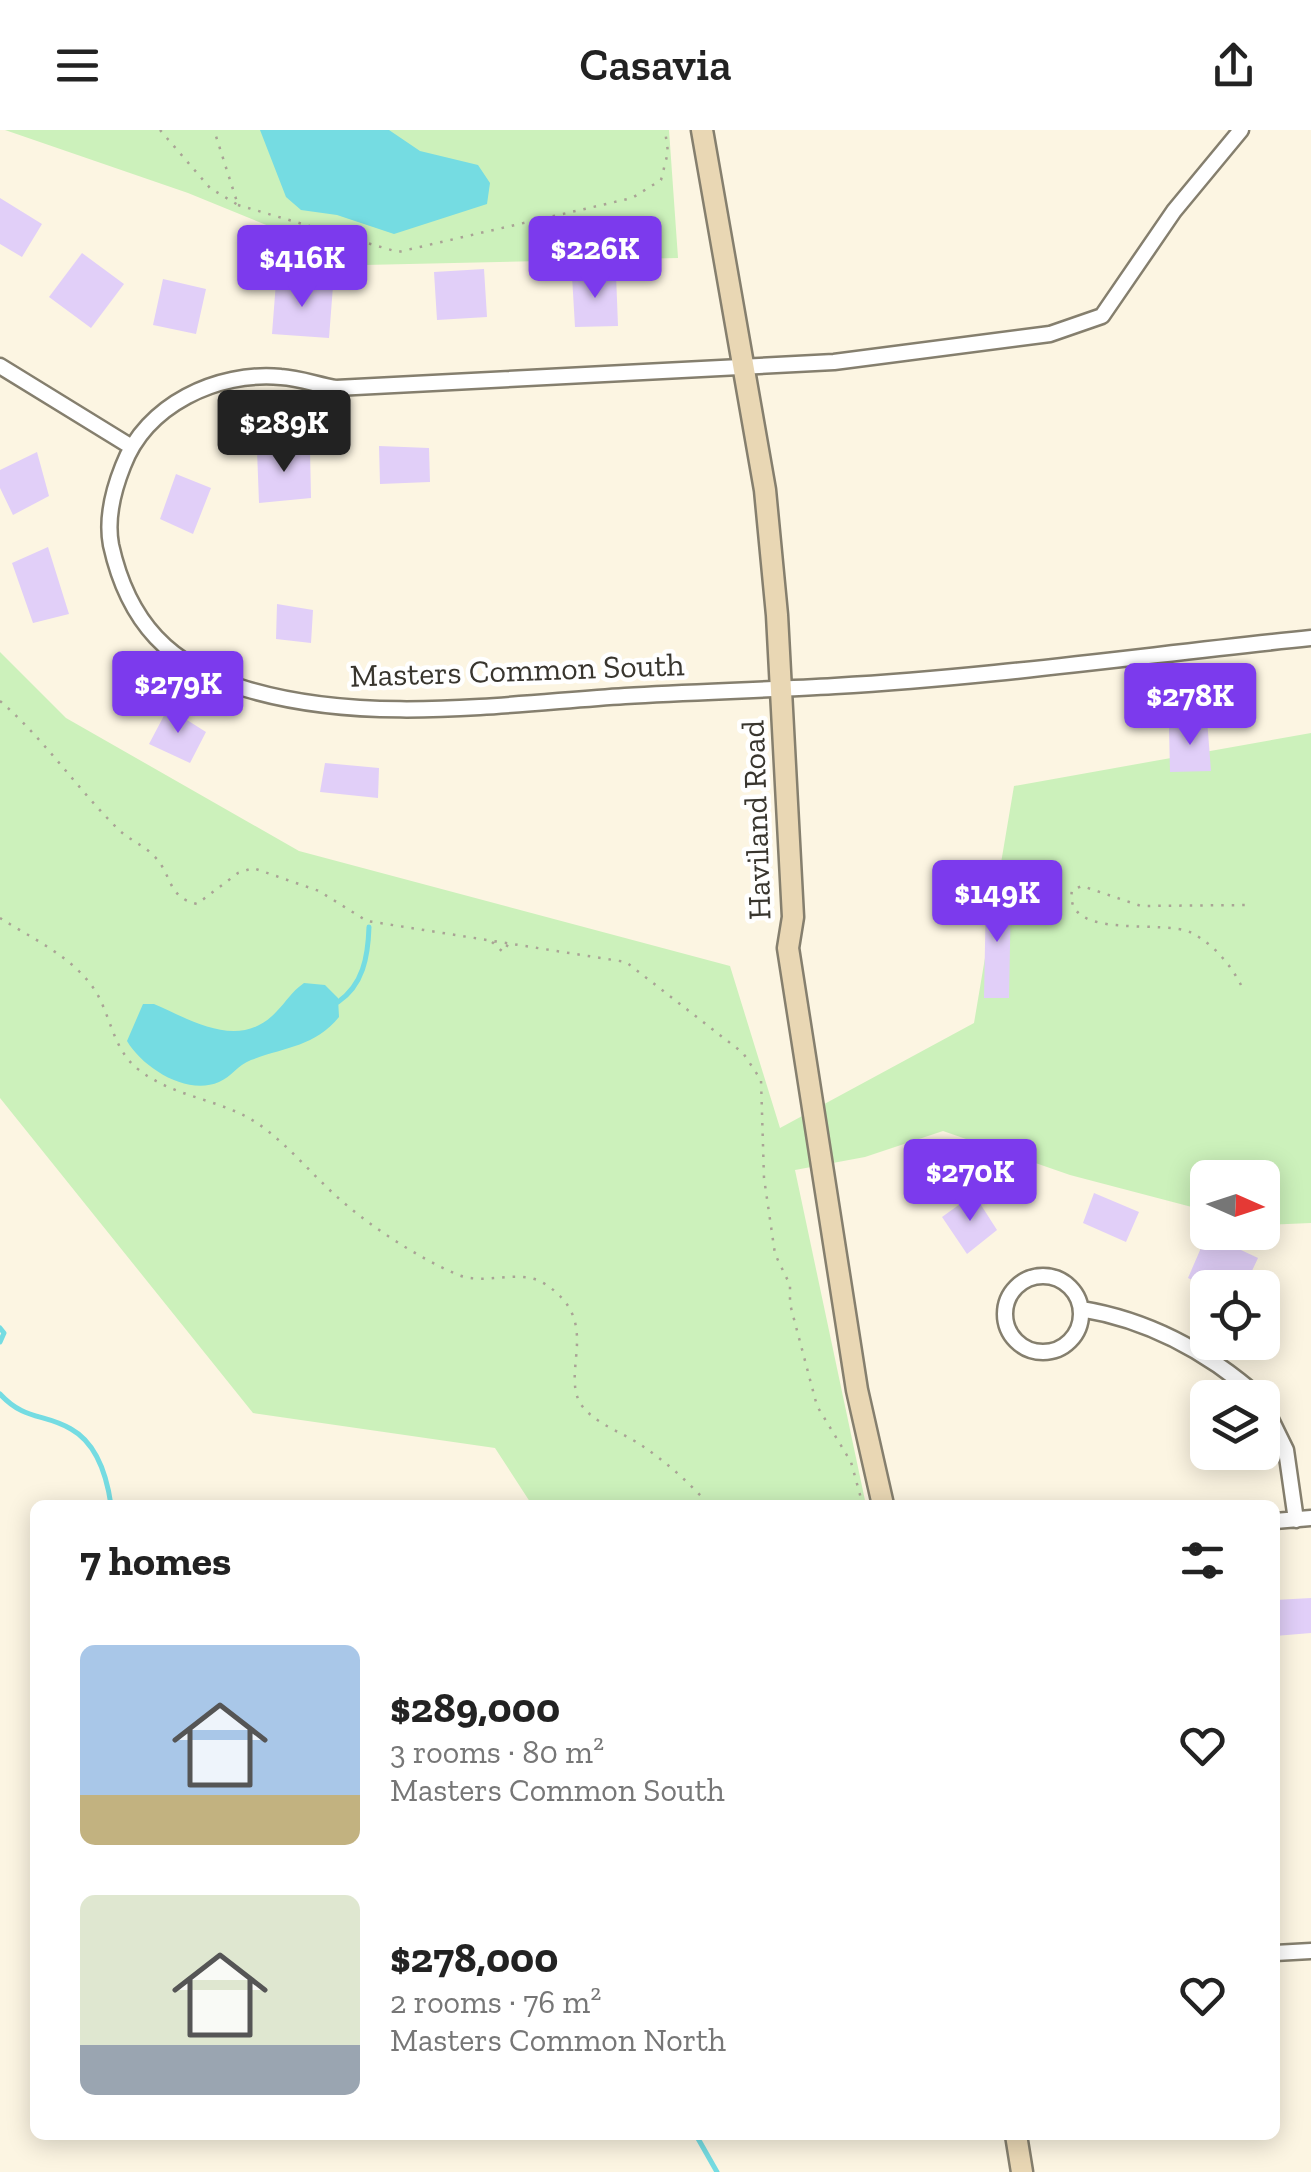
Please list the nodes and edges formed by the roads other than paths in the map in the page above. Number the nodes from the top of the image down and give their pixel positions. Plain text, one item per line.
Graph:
1 (702, 130) edge
2 (1241, 130) edge
3 (0, 366) edge
4 (742, 366) junction
5 (130, 446) junction
6 (1311, 638) edge
7 (780, 686) junction
8 (1080, 1308) junction
9 (1235, 1380) edge
10 (1280, 1438) edge
11 (882, 1500) edge
12 (1304, 1519) edge
13 (1311, 1951) edge
14 (1280, 1954) edge
15 (1017, 2140) edge
16 (1022, 2172) edge

1 - 4 street, Haviland Road
2 - 4 street, Masters Common South
3 - 5 street
4 - 5 street, Masters Common South
4 - 7 street, Haviland Road
5 - 7 street, Masters Common South
6 - 7 street, Masters Common South
7 - 11 street, Haviland Road
8 - 8 street
8 - 9 street
10 - 12 street
13 - 14 street
15 - 16 street

